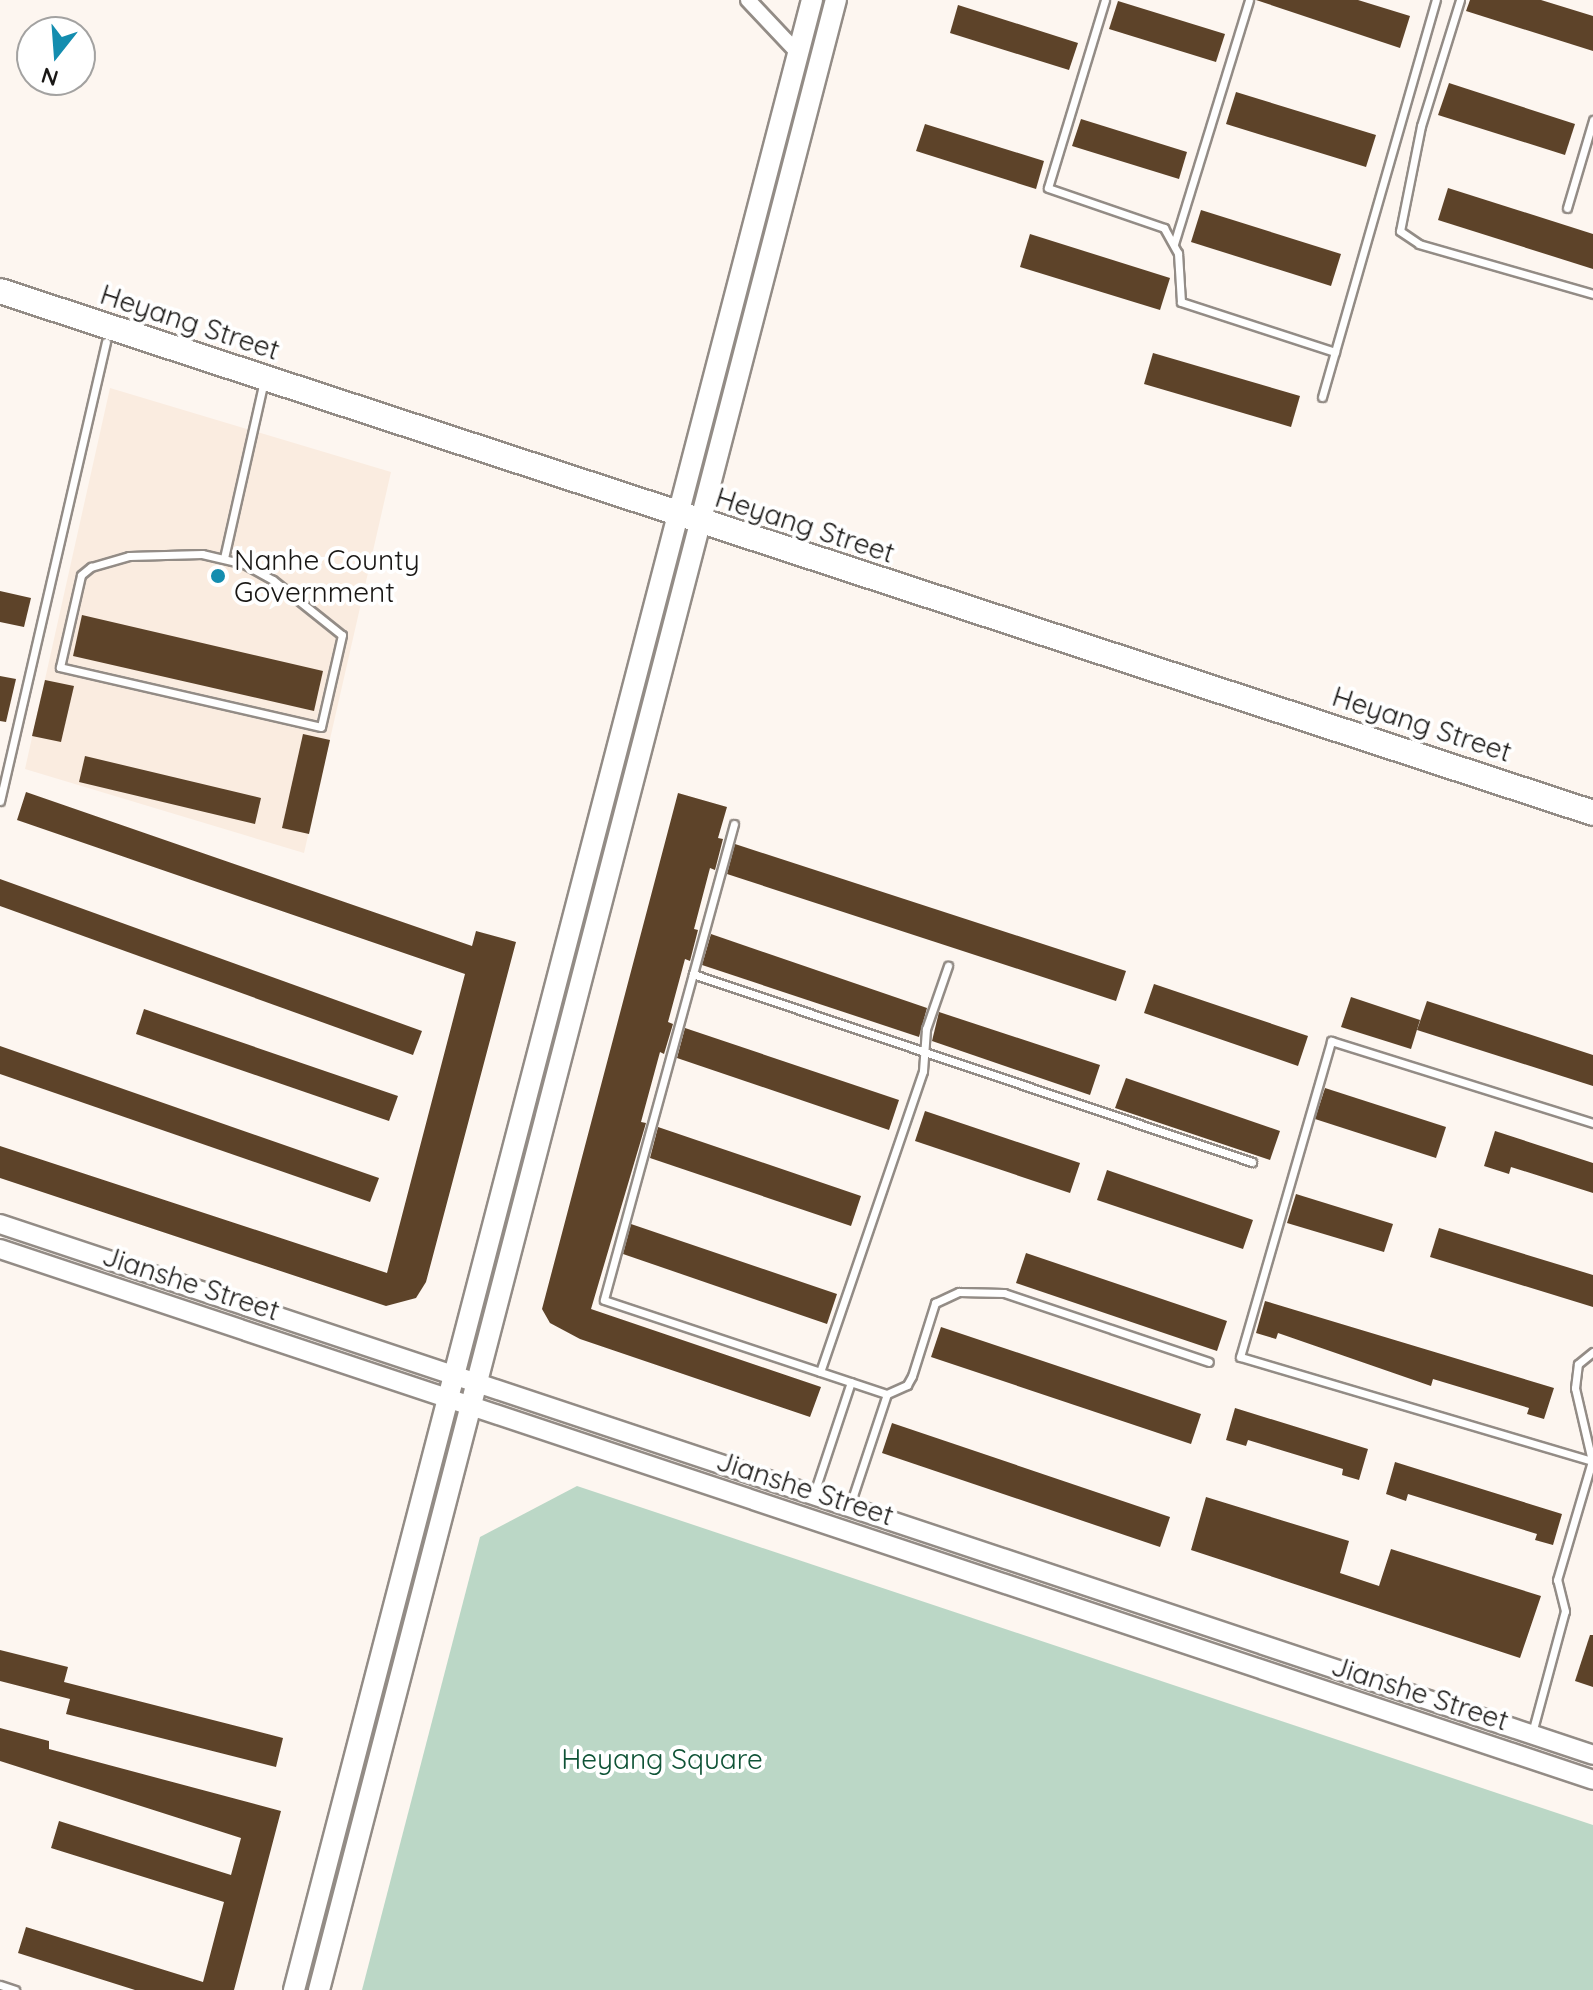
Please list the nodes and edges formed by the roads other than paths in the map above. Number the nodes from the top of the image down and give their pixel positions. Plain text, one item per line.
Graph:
1 (748, 0) edge
2 (812, 0) edge
3 (836, 0) edge
4 (1105, 0) edge
5 (1249, 0) edge
6 (1436, 0) edge
7 (1460, 0) edge
8 (798, 53) junction
9 (1593, 120) edge
10 (1567, 208) dead end
11 (1174, 244) junction
12 (0, 291) edge
13 (1593, 294) edge
14 (0, 307) edge
15 (106, 342) junction
16 (1335, 352) junction
17 (263, 386) junction
18 (1322, 397) dead end
19 (687, 526) junction
20 (224, 558) junction
21 (0, 801) edge
22 (1593, 813) edge
23 (734, 824) dead end
24 (1593, 829) edge
25 (948, 966) dead end
26 (693, 974) junction
27 (926, 1053) junction
28 (1593, 1123) edge
29 (1252, 1162) dead end
30 (0, 1224) edge
31 (0, 1249) edge
32 (1593, 1352) edge
33 (1209, 1362) dead end
34 (820, 1372) junction
35 (454, 1375) junction
36 (851, 1382) junction
37 (477, 1383) junction
38 (887, 1394) junction
39 (448, 1398) junction
40 (471, 1406) junction
41 (1592, 1461) edge
42 (814, 1495) junction
43 (849, 1507) junction
44 (1531, 1735) junction
45 (1593, 1755) edge
46 (1593, 1780) edge
47 (0, 1985) edge
48 (15, 1990) edge
49 (294, 1990) edge
50 (319, 1990) edge

1 - 8 street
2 - 8 main road
3 - 19 main road
4 - 11 lane
5 - 11 lane
6 - 16 lane
7 - 13 lane
8 - 19 main road
9 - 10 lane
11 - 16 lane
12 - 17 main road, Heyang Street
14 - 15 main road, Heyang Street
15 - 17 main road, Heyang Street
15 - 21 lane
16 - 18 lane
17 - 19 main road, Heyang Street
17 - 20 lane
19 - 22 main road, Heyang Street
19 - 24 main road, Heyang Street
19 - 35 main road
19 - 37 main road
20 - 20 lane
23 - 26 lane
25 - 27 lane
26 - 27 lane
26 - 34 lane
27 - 29 lane
27 - 34 lane
28 - 41 lane
30 - 35 street, Jianshe Street
31 - 39 street, Jianshe Street
32 - 41 lane
33 - 38 lane
34 - 36 lane
35 - 37 street, Jianshe Street
35 - 39 main road
36 - 38 lane
36 - 42 lane
37 - 40 main road
37 - 42 street, Jianshe Street
38 - 43 lane
39 - 40 street, Jianshe Street
39 - 49 main road
40 - 46 street, Jianshe Street
40 - 50 main road
41 - 44 lane
42 - 43 street, Jianshe Street
43 - 44 street, Jianshe Street
44 - 45 street, Jianshe Street
47 - 48 lane

